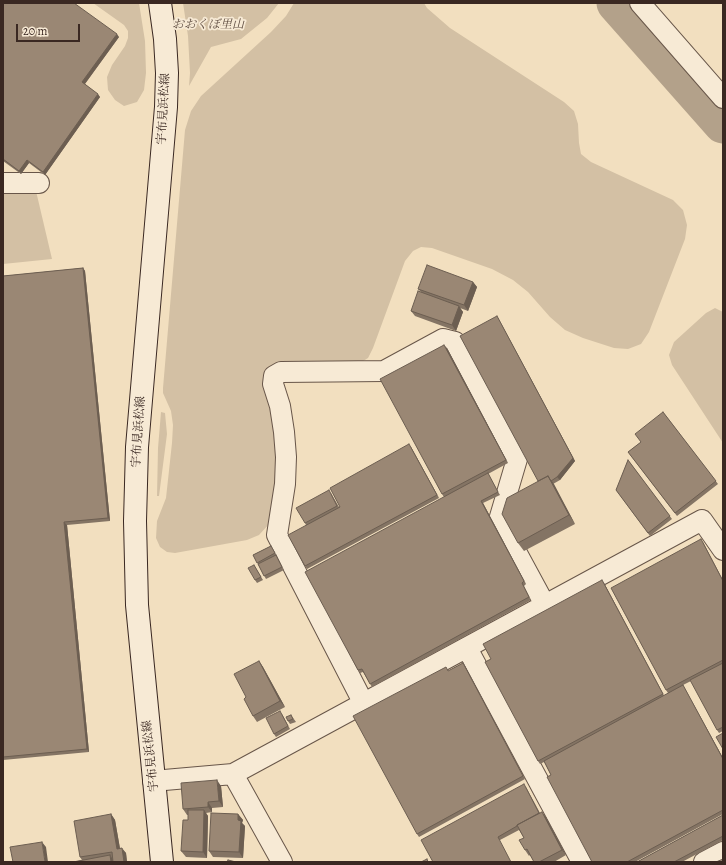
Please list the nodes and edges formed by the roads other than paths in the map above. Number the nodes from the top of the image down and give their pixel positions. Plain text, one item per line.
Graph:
1 (160, 3) edge
2 (640, 3) edge
3 (723, 98) edge
4 (3, 183) edge
5 (39, 183) dead end
6 (723, 550) edge
7 (545, 605) junction
8 (467, 648) junction
9 (364, 704) junction
10 (233, 774) junction
11 (153, 780) junction
12 (723, 852) edge
13 (162, 862) edge
14 (282, 862) edge
15 (582, 862) edge
16 (704, 862) edge

1 - 11 main road, 宇布見浜松線
2 - 3 street
4 - 5 street
6 - 7 street
7 - 8 street
7 - 9 street
8 - 9 street
8 - 15 street
9 - 10 street
10 - 11 street
10 - 14 street
11 - 13 main road, 宇布見浜松線
12 - 16 street

